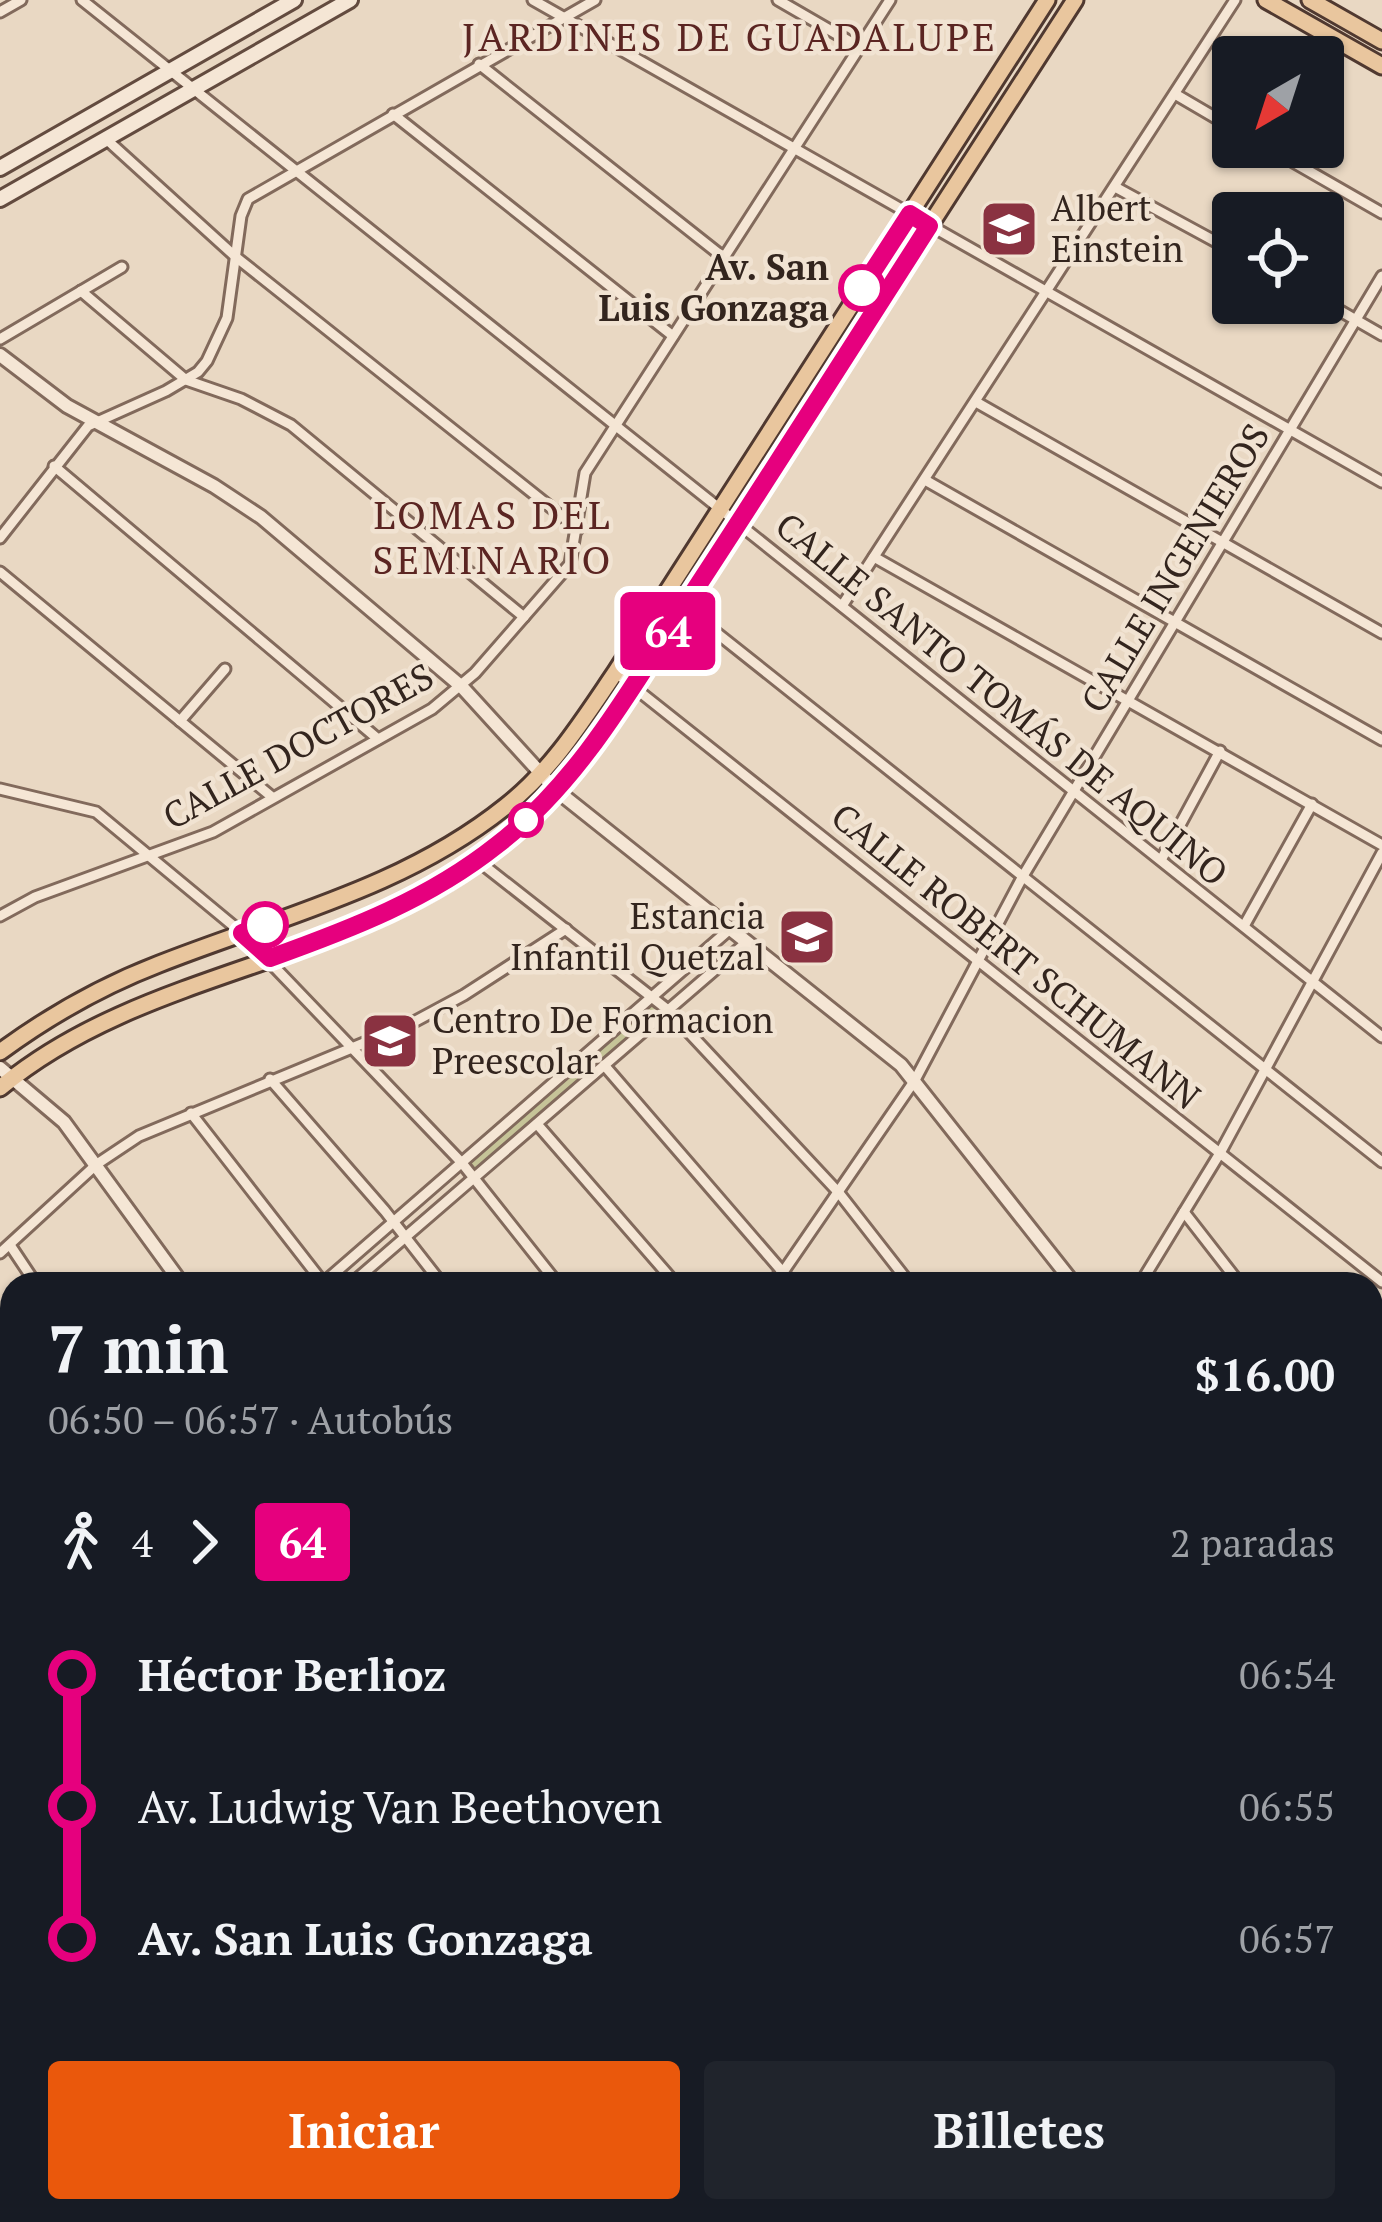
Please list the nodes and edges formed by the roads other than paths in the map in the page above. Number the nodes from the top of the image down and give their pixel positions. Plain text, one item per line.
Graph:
1 (22, 0) edge
2 (82, 0) edge
3 (294, 0) edge
4 (350, 0) edge
5 (533, 0) edge
6 (595, 0) edge
7 (778, 0) edge
8 (890, 0) edge
9 (1047, 0) edge
10 (1075, 0) edge
11 (1235, 0) edge
12 (1265, 0) edge
13 (1310, 0) edge
14 (0, 12) edge
15 (564, 18) junction
16 (1382, 41) edge
17 (859, 47) junction
18 (479, 64) junction
19 (1382, 66) edge
20 (170, 71) junction
21 (193, 89) junction
22 (1175, 94) junction
23 (393, 114) junction
24 (1212, 116) edge
25 (106, 138) junction
26 (794, 148) junction
27 (0, 167) edge
28 (1304, 168) edge
29 (294, 170) junction
30 (1115, 187) junction
31 (0, 199) edge
32 (1382, 212) edge
33 (910, 214) junction
34 (929, 226) junction
35 (1212, 240) edge
36 (723, 256) junction
37 (237, 258) junction
38 (122, 267) dead end
39 (1382, 276) edge
40 (81, 291) junction
41 (1048, 293) junction
42 (1344, 313) edge
43 (1355, 320) junction
44 (1382, 335) edge
45 (673, 336) junction
46 (0, 339) edge
47 (0, 355) edge
48 (186, 380) junction
49 (976, 402) junction
50 (94, 421) junction
51 (616, 426) junction
52 (1289, 430) junction
53 (54, 466) junction
54 (925, 480) junction
55 (1382, 482) edge
56 (720, 509) junction
57 (738, 523) junction
58 (578, 529) junction
59 (0, 538) edge
60 (1221, 541) junction
61 (874, 557) junction
62 (0, 572) edge
63 (842, 606) junction
64 (684, 607) junction
65 (524, 617) junction
66 (1174, 621) junction
67 (1382, 633) edge
68 (225, 669) dead end
69 (615, 673) junction
70 (632, 686) junction
71 (462, 687) junction
72 (1127, 699) junction
73 (181, 721) junction
74 (378, 739) junction
75 (1382, 740) edge
76 (1220, 752) junction
77 (541, 774) junction
78 (0, 789) edge
79 (1074, 789) junction
80 (556, 790) junction
81 (272, 796) junction
82 (1312, 804) junction
83 (1382, 849) edge
84 (149, 855) junction
85 (477, 860) junction
86 (1162, 860) junction
87 (1023, 876) junction
88 (0, 916) edge
89 (1244, 926) junction
90 (566, 929) junction
91 (730, 929) junction
92 (242, 933) junction
93 (747, 943) junction
94 (270, 958) junction
95 (979, 961) junction
96 (1313, 981) junction
97 (653, 996) junction
98 (668, 1010) junction
99 (1382, 1037) edge
100 (352, 1047) junction
101 (0, 1052) edge
102 (604, 1065) junction
103 (1266, 1069) junction
104 (4, 1078) edge
105 (270, 1079) junction
106 (915, 1080) junction
107 (191, 1113) junction
108 (537, 1124) junction
109 (1220, 1153) junction
110 (1382, 1162) edge
111 (462, 1163) junction
112 (97, 1164) junction
113 (475, 1178) junction
114 (839, 1193) junction
115 (1184, 1212) junction
116 (394, 1222) junction
117 (406, 1237) junction
118 (10, 1245) junction
119 (0, 1253) edge
120 (28, 1272) edge
121 (174, 1272) edge
122 (314, 1272) edge
123 (337, 1272) edge
124 (365, 1272) edge
125 (433, 1272) edge
126 (549, 1272) edge
127 (666, 1272) edge
128 (783, 1272) joint
129 (901, 1272) edge
130 (1065, 1272) edge
131 (1147, 1272) edge
132 (1231, 1272) edge
133 (1369, 1272) edge

1 - 14 street
2 - 20 street, CALLE SANTO TOMÁS DE AQUINO
3 - 20 main road
4 - 21 main road
5 - 15 street
6 - 15 street
7 - 17 street
8 - 17 street, CALLE DOCTORES
9 - 33 main road
10 - 34 main road
11 - 22 street
12 - 19 main road
13 - 16 main road
15 - 18 street
15 - 26 street
17 - 26 street, CALLE DOCTORES
18 - 23 street
18 - 36 street
20 - 21 street, CALLE SANTO TOMÁS DE AQUINO
20 - 27 main road
21 - 25 main road
21 - 29 street, CALLE SANTO TOMÁS DE AQUINO
22 - 24 street
22 - 30 street
23 - 29 street
23 - 45 street
25 - 31 main road
25 - 37 street
26 - 33 street
26 - 36 street, CALLE DOCTORES
28 - 32 street
29 - 37 street
29 - 51 street, CALLE SANTO TOMÁS DE AQUINO
30 - 35 street
30 - 41 street
33 - 34 street
33 - 56 main road
34 - 41 street
34 - 57 main road
36 - 45 street, CALLE DOCTORES
37 - 48 street
37 - 58 street
38 - 40 street
39 - 43 street, CALLE INGENIEROS
40 - 46 street
40 - 48 street
41 - 49 street
41 - 52 street
42 - 43 street
43 - 44 street
43 - 52 street, CALLE INGENIEROS
45 - 51 street, CALLE DOCTORES
47 - 50 street
48 - 50 street
48 - 65 street
49 - 54 street
49 - 60 street
50 - 53 street
50 - 71 street
51 - 56 street, CALLE SANTO TOMÁS DE AQUINO
51 - 58 street, CALLE DOCTORES
52 - 55 street
52 - 60 street, CALLE INGENIEROS
53 - 59 street
53 - 74 street
54 - 61 street
54 - 66 street
56 - 57 street, CALLE SANTO TOMÁS DE AQUINO
56 - 69 main road
57 - 63 street, CALLE SANTO TOMÁS DE AQUINO
57 - 64 main road
58 - 65 street, CALLE DOCTORES
60 - 66 street, CALLE INGENIEROS
60 - 67 street
61 - 63 street
61 - 72 street
62 - 73 street
63 - 79 street, CALLE SANTO TOMÁS DE AQUINO
64 - 70 main road
64 - 87 street
65 - 71 street, CALLE DOCTORES
66 - 72 street, CALLE INGENIEROS
66 - 75 street
68 - 73 street
69 - 70 street, CALLE ROBERT SCHUMANN
69 - 77 main road
70 - 80 main road
70 - 95 street, CALLE ROBERT SCHUMANN
71 - 74 street, CALLE DOCTORES
71 - 77 street
72 - 76 street
72 - 79 street, CALLE INGENIEROS
73 - 81 street
74 - 81 street, CALLE DOCTORES
76 - 82 street
76 - 86 street
77 - 80 street
77 - 92 main road
78 - 84 street
79 - 86 street, CALLE SANTO TOMÁS DE AQUINO
79 - 87 street, CALLE INGENIEROS
80 - 85 main road
80 - 91 street
81 - 84 street, CALLE DOCTORES
82 - 83 street
82 - 89 street
83 - 96 street
84 - 88 street, CALLE DOCTORES
84 - 92 street
85 - 90 street
85 - 94 main road
86 - 89 street, CALLE SANTO TOMÁS DE AQUINO
87 - 95 street, CALLE INGENIEROS
87 - 103 street
89 - 96 street, CALLE SANTO TOMÁS DE AQUINO
90 - 97 street
90 - 100 street
91 - 93 street
91 - 97 street
92 - 94 street
92 - 101 main road
93 - 98 street
93 - 106 street
94 - 100 street
94 - 104 main road
95 - 106 street, CALLE INGENIEROS
95 - 109 street, CALLE ROBERT SCHUMANN
96 - 99 street, CALLE SANTO TOMÁS DE AQUINO
96 - 103 street
97 - 98 street
97 - 111 street
98 - 102 street
98 - 114 street
100 - 105 street
100 - 111 street
102 - 108 street
102 - 128 street
103 - 109 street
103 - 110 street
104 - 112 street
105 - 107 street
105 - 116 street
106 - 114 street, CALLE INGENIEROS
106 - 130 street
107 - 112 street
107 - 122 street
108 - 113 street
108 - 127 street
109 - 115 street
109 - 133 street, CALLE ROBERT SCHUMANN
111 - 113 street
111 - 116 street
112 - 118 street
112 - 121 street
113 - 117 street
113 - 126 street
114 - 128 street, CALLE INGENIEROS
114 - 129 street
115 - 131 street
115 - 132 street
116 - 117 street
116 - 123 street
117 - 124 street
117 - 125 street
118 - 119 street
118 - 120 street

